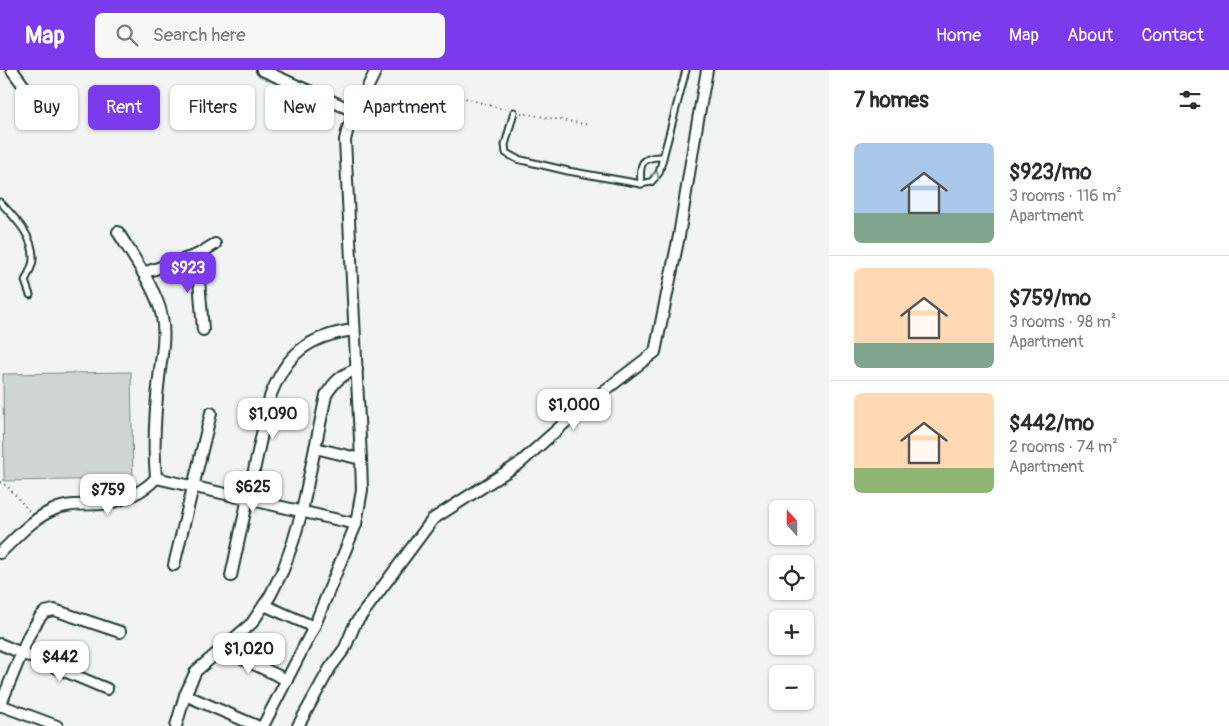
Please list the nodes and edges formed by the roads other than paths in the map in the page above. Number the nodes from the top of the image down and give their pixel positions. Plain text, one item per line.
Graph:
1 (12, 70) edge
2 (262, 70) edge
3 (376, 70) edge
4 (686, 70) edge
5 (707, 70) edge
6 (23, 85) edge
7 (369, 85) edge
8 (344, 107) edge
9 (514, 112) dead end
10 (347, 130) edge
11 (663, 158) junction
12 (640, 184) junction
13 (0, 202) edge
14 (118, 232) dead end
15 (215, 244) dead end
16 (197, 255) junction
17 (143, 273) junction
18 (30, 295) dead end
19 (203, 330) dead end
20 (354, 330) junction
21 (357, 368) junction
22 (211, 413) dead end
23 (315, 448) junction
24 (361, 459) junction
25 (156, 478) junction
26 (193, 486) junction
27 (247, 499) junction
28 (302, 511) junction
29 (356, 524) junction
30 (0, 554) edge
31 (174, 565) dead end
32 (231, 576) dead end
33 (264, 605) junction
34 (314, 627) junction
35 (120, 632) dead end
36 (0, 644) edge
37 (223, 649) junction
38 (23, 654) junction
39 (286, 680) junction
40 (107, 688) dead end
41 (185, 695) junction
42 (0, 706) edge
43 (57, 726) edge
44 (176, 726) edge
45 (257, 726) edge
46 (263, 726) edge
47 (298, 726) edge

1 - 6 street
2 - 8 street
3 - 7 street
4 - 11 lane
5 - 47 street
9 - 12 lane
10 - 20 street
12 -> 11 lane
11 - 12 lane
13 - 18 lane
14 - 17 street
15 - 16 street
16 - 17 street
16 - 19 street
17 - 25 street
20 - 21 street
20 - 27 street
21 - 23 street
21 - 24 street
22 - 26 street
23 - 24 street
23 - 28 street
24 - 29 street
25 - 26 street
25 - 30 street
26 - 27 street
26 - 31 street
27 - 28 street
27 - 32 street
28 - 29 street
28 - 33 street
29 - 34 street
33 - 34 street
33 - 37 street
34 - 39 street
35 - 38 street
36 - 38 street
37 - 39 street
37 - 41 street
38 - 40 street
38 - 42 street
39 - 46 street
41 - 44 street
41 - 45 street
42 - 43 street

